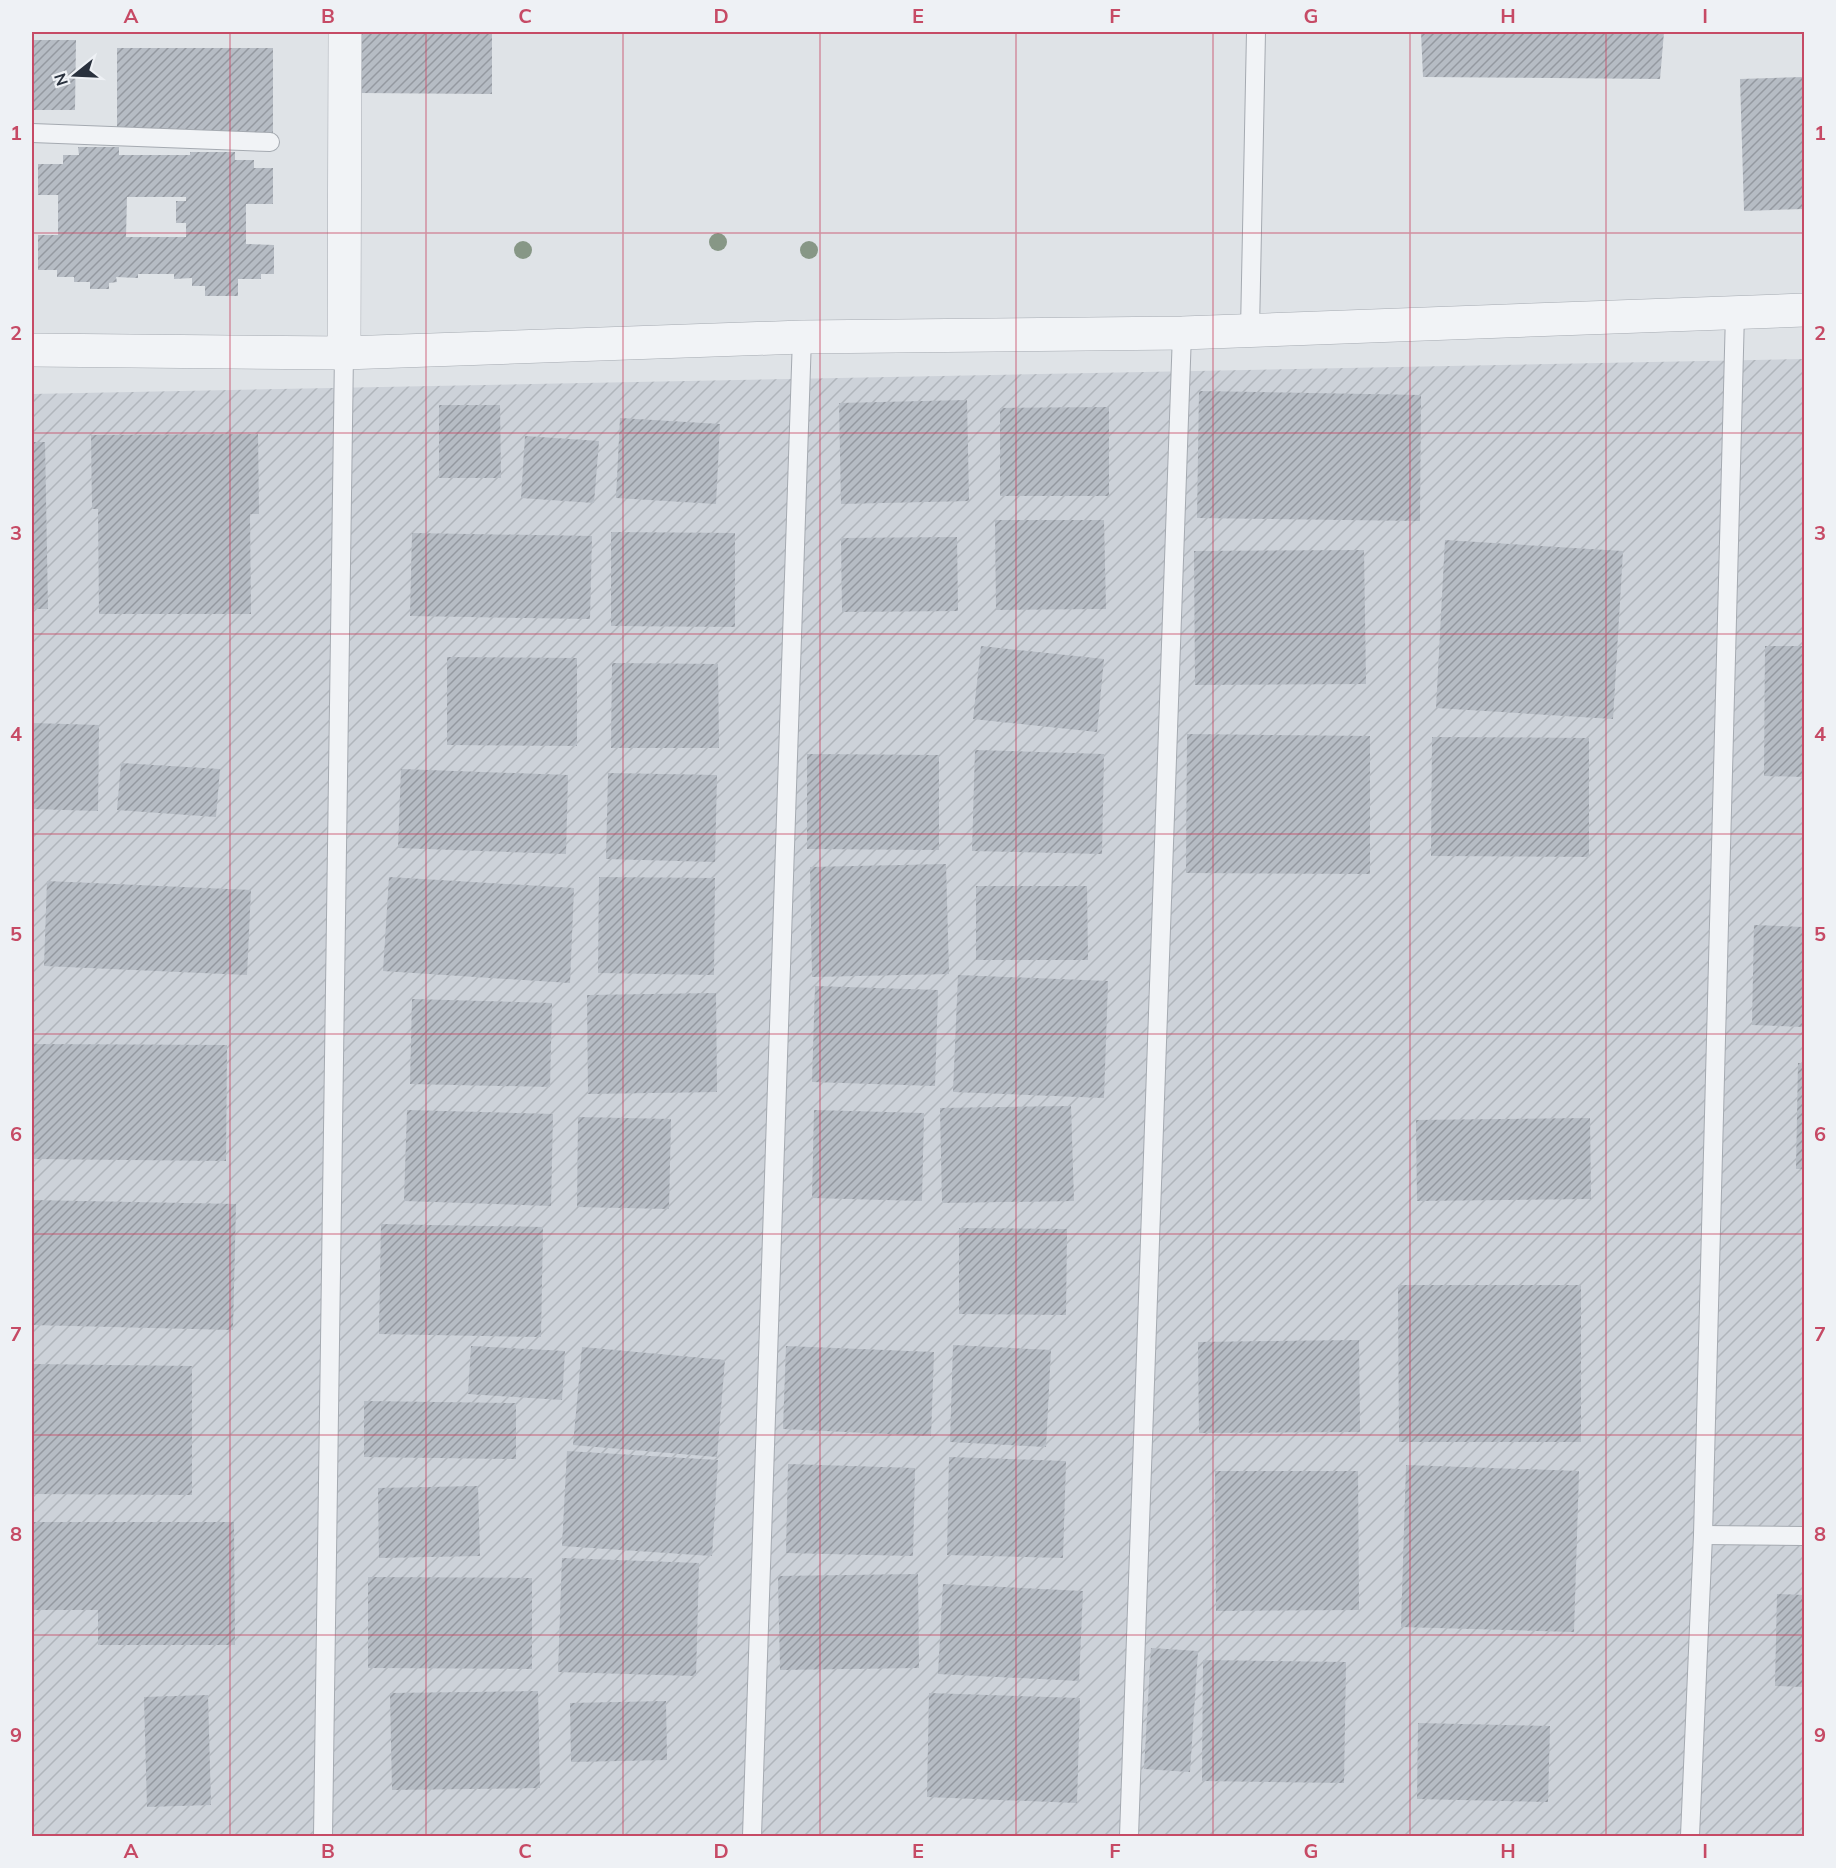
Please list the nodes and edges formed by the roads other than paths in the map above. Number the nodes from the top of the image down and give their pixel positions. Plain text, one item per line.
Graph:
1 (345, 32) edge
2 (1256, 32) edge
3 (32, 133) edge
4 (270, 142) dead end
5 (1804, 310) edge
6 (1735, 313) junction
7 (1250, 330) junction
8 (1182, 333) junction
9 (802, 337) junction
10 (32, 350) edge
11 (344, 353) junction
12 (1703, 1535) junction
13 (1804, 1536) edge
14 (323, 1836) edge
15 (752, 1836) edge
16 (1129, 1836) edge
17 (1690, 1836) edge

1 - 11 street
2 - 7 lane
3 - 4 lane
5 - 6 street
6 - 7 street
6 - 12 lane
7 - 8 street
8 - 9 street
8 - 16 lane
9 - 11 street
9 - 15 lane
10 - 11 street
11 - 14 lane
12 - 13 lane
12 - 17 lane

